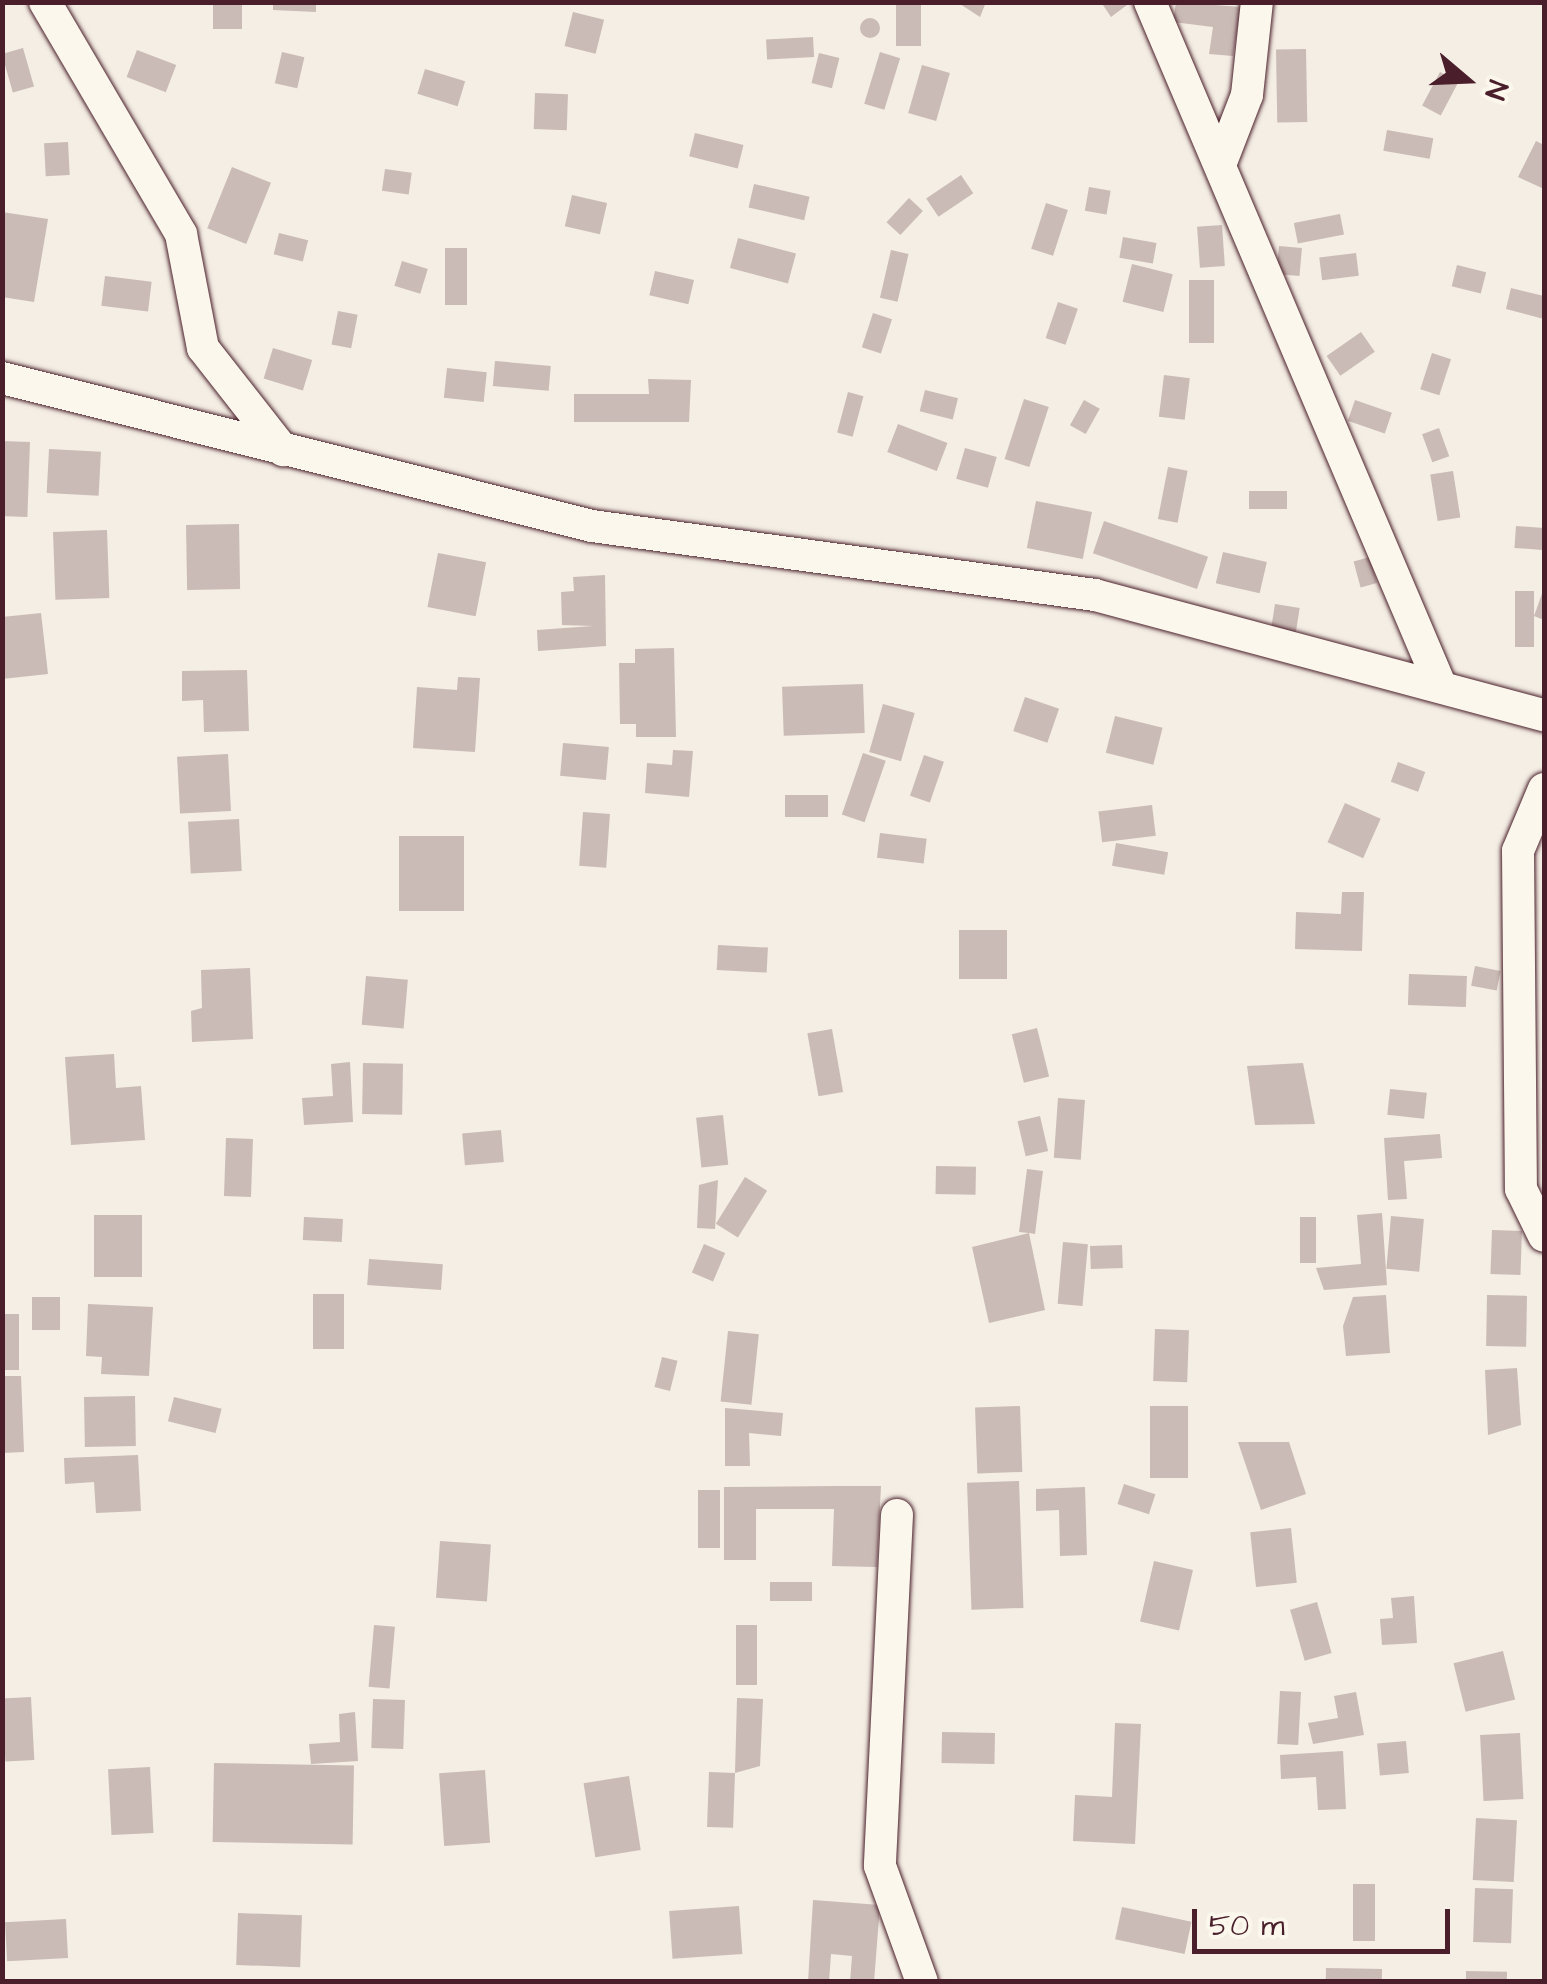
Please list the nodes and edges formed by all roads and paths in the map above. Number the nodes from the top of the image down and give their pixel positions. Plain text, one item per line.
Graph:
1 (45, 2) edge
2 (1150, 2) edge
3 (1257, 2) edge
4 (1220, 165) junction
5 (2, 378) edge
6 (283, 450) junction
7 (1441, 687) junction
8 (1544, 714) edge
9 (1544, 790) edge
10 (1544, 1236) edge
11 (897, 1515) dead end
12 (922, 1982) edge

1 - 6 street
2 - 4 street
3 - 4 street
4 - 7 street
5 - 6 street
6 - 7 street
7 - 8 street
9 - 10 street
11 - 12 street

